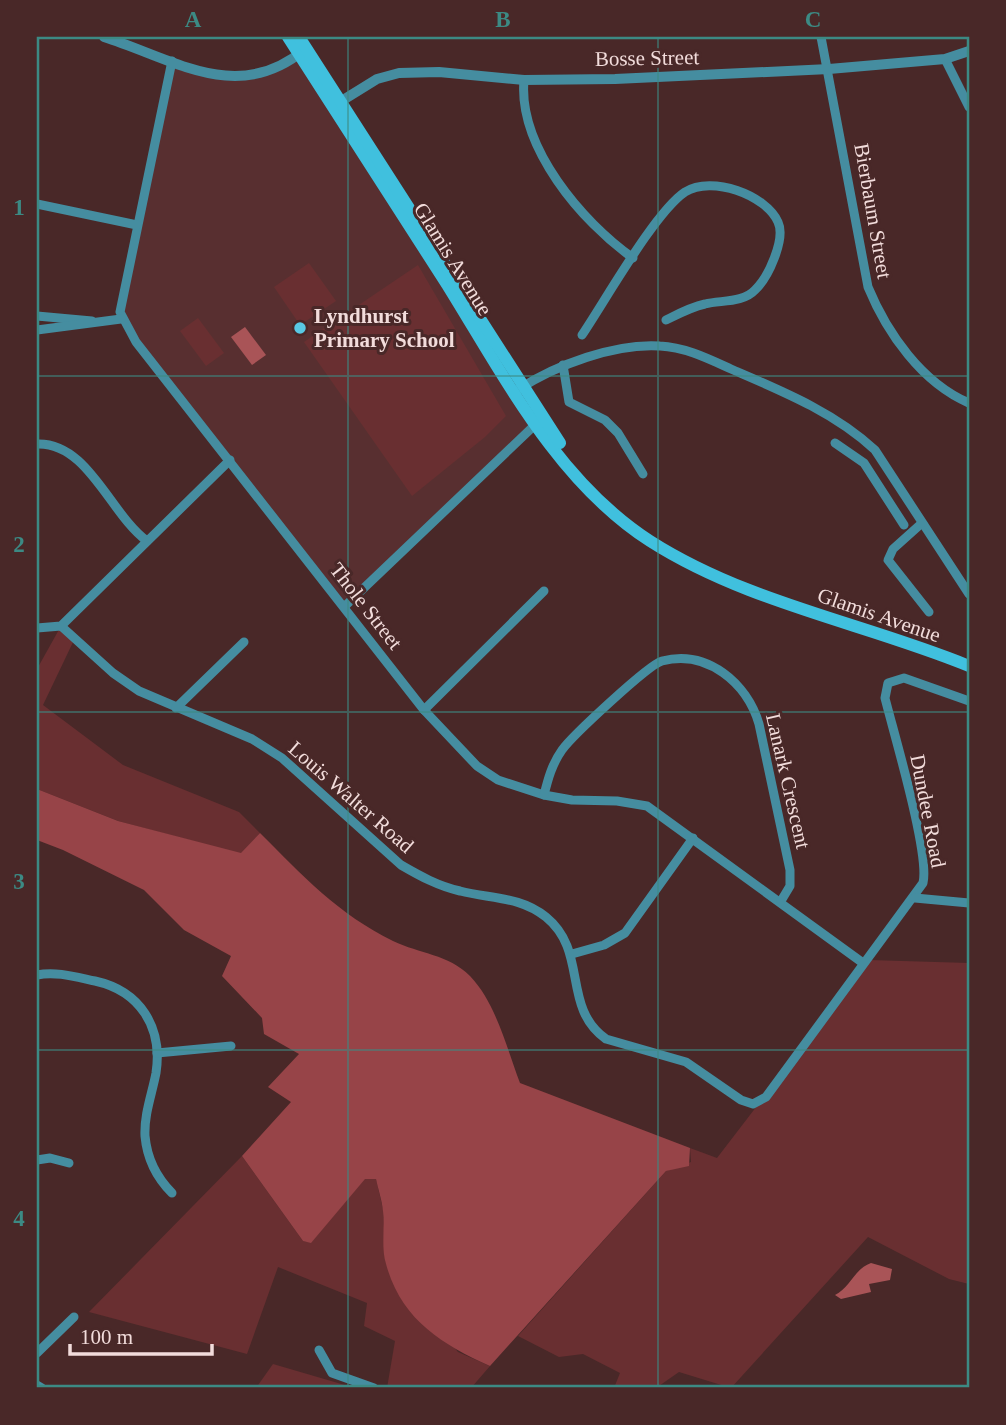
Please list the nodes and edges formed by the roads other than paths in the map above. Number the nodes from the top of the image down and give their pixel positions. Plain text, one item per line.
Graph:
1 (104, 37) edge
2 (288, 37) edge
3 (821, 37) edge
4 (301, 46) edge
5 (969, 51) edge
6 (945, 59) junction
7 (172, 61) junction
8 (829, 69) junction
9 (524, 80) junction
10 (338, 104) junction
11 (969, 107) edge
12 (37, 204) edge
13 (137, 226) junction
14 (633, 258) junction
15 (37, 316) edge
16 (121, 318) junction
17 (666, 320) dead end
18 (97, 323) junction
19 (37, 330) edge
20 (582, 335) dead end
21 (563, 365) junction
22 (519, 390) junction
23 (969, 403) edge
24 (540, 420) junction
25 (835, 443) dead end
26 (37, 444) edge
27 (230, 460) junction
28 (643, 474) dead end
29 (922, 523) junction
30 (904, 525) dead end
31 (147, 541) junction
32 (544, 591) dead end
33 (969, 594) edge
34 (345, 607) junction
35 (929, 612) dead end
36 (61, 626) junction
37 (37, 628) edge
38 (244, 642) dead end
39 (969, 666) edge
40 (969, 701) edge
41 (176, 708) junction
42 (424, 710) junction
43 (544, 795) junction
44 (694, 838) junction
45 (915, 898) junction
46 (781, 901) junction
47 (969, 903) edge
48 (572, 954) junction
49 (863, 963) junction
50 (37, 975) edge
51 (231, 1046) dead end
52 (158, 1053) junction
53 (756, 1103) joint
54 (37, 1160) edge
55 (69, 1163) dead end
56 (172, 1193) dead end
57 (74, 1317) dead end
58 (319, 1350) dead end
59 (37, 1353) edge
60 (374, 1388) edge

1 - 7 street
2 - 4 main road, Glamis Avenue
3 - 8 street, Bierbaum Street
4 - 7 street
4 - 10 main road, Glamis Avenue
5 - 6 street, Bosse Street
6 - 8 street, Bosse Street
6 - 11 street
7 - 13 street
8 - 9 street, Bosse Street
8 - 23 street, Bierbaum Street
9 - 10 street, Bosse Street
9 - 14 street
10 - 22 main road, Glamis Avenue
12 - 13 street
13 - 16 street
14 - 17 street
14 - 20 street
15 - 18 street
16 - 18 street
16 - 27 street, Thole Street
18 - 19 street
21 - 22 street
21 - 28 street
21 - 29 street
22 - 24 main road, Glamis Avenue
24 - 34 street
24 - 39 main road, Glamis Avenue
25 - 30 street
26 - 31 street
27 - 31 street
27 - 34 street, Thole Street
29 - 33 street
29 - 35 street
31 - 36 street
32 - 42 street
34 - 42 street, Thole Street
36 - 37 street
36 - 41 street, Louis Walter Road
38 - 41 street
40 - 45 street, Dundee Road
41 - 48 street, Louis Walter Road
42 - 43 street, Thole Street
43 - 44 street, Thole Street
43 - 46 street, Lanark Crescent
44 - 46 street, Thole Street
44 - 48 street
45 - 47 street
45 - 49 street, Dundee Road
46 - 49 street, Thole Street
48 - 53 street, Louis Walter Road
49 - 53 street, Dundee Road
50 - 52 street
51 - 52 street
52 - 56 street
54 - 55 street
57 - 59 street
58 - 60 street

